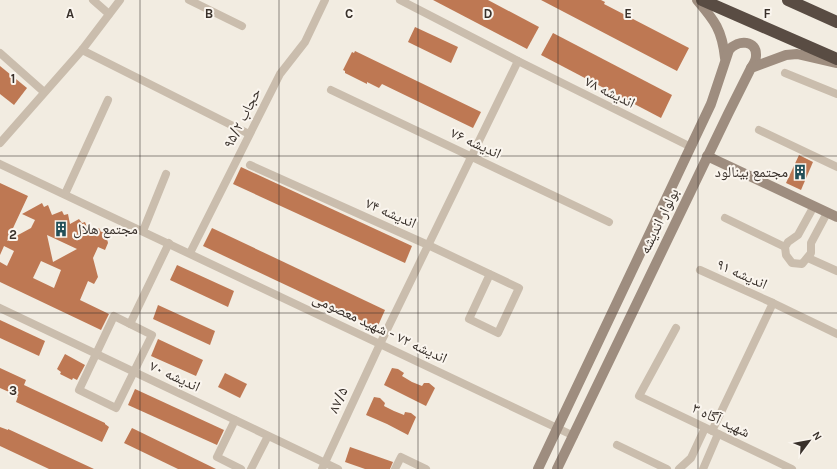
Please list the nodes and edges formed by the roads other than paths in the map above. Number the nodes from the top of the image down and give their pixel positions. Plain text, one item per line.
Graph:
1 (94, 0) edge
2 (120, 0) edge
3 (189, 0) edge
4 (325, 0) edge
5 (400, 0) edge
6 (697, 0) edge
7 (702, 0) edge
8 (788, 0) edge
9 (109, 14) junction
10 (837, 22) edge
11 (242, 26) dead end
12 (82, 50) junction
13 (0, 53) edge
14 (837, 59) edge
15 (726, 60) junction
16 (518, 61) junction
17 (837, 63) edge
18 (751, 68) junction
19 (785, 73) dead end
20 (331, 90) dead end
21 (44, 92) junction
22 (837, 94) edge
23 (108, 100) dead end
24 (759, 130) dead end
25 (249, 134) junction
26 (0, 143) edge
27 (690, 147) junction
28 (707, 156) junction
29 (471, 157) junction
30 (0, 164) edge
31 (250, 165) dead end
32 (837, 167) edge
33 (166, 174) dead end
34 (65, 194) junction
35 (814, 206) junction
36 (827, 212) junction
37 (837, 217) edge
38 (725, 218) dead end
39 (608, 222) dead end
40 (143, 231) junction
41 (169, 243) junction
42 (428, 245) junction
43 (785, 247) junction
44 (190, 253) junction
45 (808, 258) junction
46 (700, 270) dead end
47 (837, 271) edge
48 (490, 274) junction
49 (773, 303) junction
50 (0, 308) edge
51 (130, 324) junction
52 (676, 328) dead end
53 (837, 334) edge
54 (380, 344) junction
55 (96, 354) junction
56 (134, 372) junction
57 (235, 420) junction
58 (558, 428) junction
59 (712, 431) junction
60 (268, 436) junction
61 (574, 436) junction
62 (617, 445) dead end
63 (323, 466) edge
64 (241, 469) edge
65 (251, 469) edge
66 (338, 469) edge
67 (395, 469) edge
68 (426, 469) edge
69 (538, 469) edge
70 (557, 469) edge
71 (667, 469) edge
72 (679, 469) edge
73 (703, 469) edge
74 (792, 469) edge

1 - 9 street
2 - 9 street
3 - 11 street
4 - 25 street, حجاب ۹۵/۲
5 - 16 street, اندیشه ۷۸
6 - 15 main road
7 - 14 highway
8 - 10 highway
9 - 12 street
12 - 21 street
12 - 25 street
13 - 21 street
15 - 18 main road, بولوار اندیشه
15 - 27 main road, بولوار اندیشه
16 - 27 street, اندیشه ۷۸
16 - 29 street, ۸۷/۵
17 - 18 main road
18 - 28 main road, بولوار اندیشه
19 - 22 street
20 - 29 street, اندیشه ۷۶
21 - 26 street
23 - 34 street
24 - 32 street
25 - 44 street, حجاب ۹۵/۲
27 - 58 main road, بولوار اندیشه
28 - 35 main road
28 - 61 main road, بولوار اندیشه
29 - 39 street, اندیشه ۷۶
29 - 42 street, ۸۷/۵
30 - 34 street, اندیشه ۷۲ - شهید معصومی
31 - 42 street, اندیشه ۷۴
33 - 40 street
34 - 40 street, اندیشه ۷۲ - شهید معصومی
35 - 36 main road
35 - 43 street
36 - 37 main road
36 - 45 street
38 - 43 street
40 - 41 street, اندیشه ۷۲ - شهید معصومی
41 - 44 street, اندیشه ۷۲ - شهید معصومی
41 - 51 street
42 - 48 street, اندیشه ۷۴
42 - 54 street, ۸۷/۵
43 - 45 street
44 - 54 street, اندیشه ۷۲ - شهید معصومی
45 - 47 street
46 - 49 street, اندیشه ۹۱
48 - 48 street, اندیشه ۷۴
49 - 53 street, اندیشه ۹۱
49 - 59 street
50 - 55 street, اندیشه ۷۰
51 - 55 street
51 - 56 street
52 - 59 street, شهید آگاه ۳
54 - 58 street, اندیشه ۷۲ - شهید معصومی
54 - 63 street, ۸۷/۵
55 - 56 street, اندیشه ۷۰
55 - 56 street
56 - 57 street, اندیشه ۷۰
57 - 60 street, اندیشه ۷۰
57 - 64 street
58 - 61 street, اندیشه ۷۲ - شهید معصومی
58 - 69 main road, بولوار اندیشه
59 - 72 street
59 - 73 street
59 - 74 street, شهید آگاه ۳
60 - 63 street, اندیشه ۷۰
60 - 65 street
61 - 70 main road, بولوار اندیشه
62 - 71 street
63 - 66 street, اندیشه ۷۰
67 - 68 street

